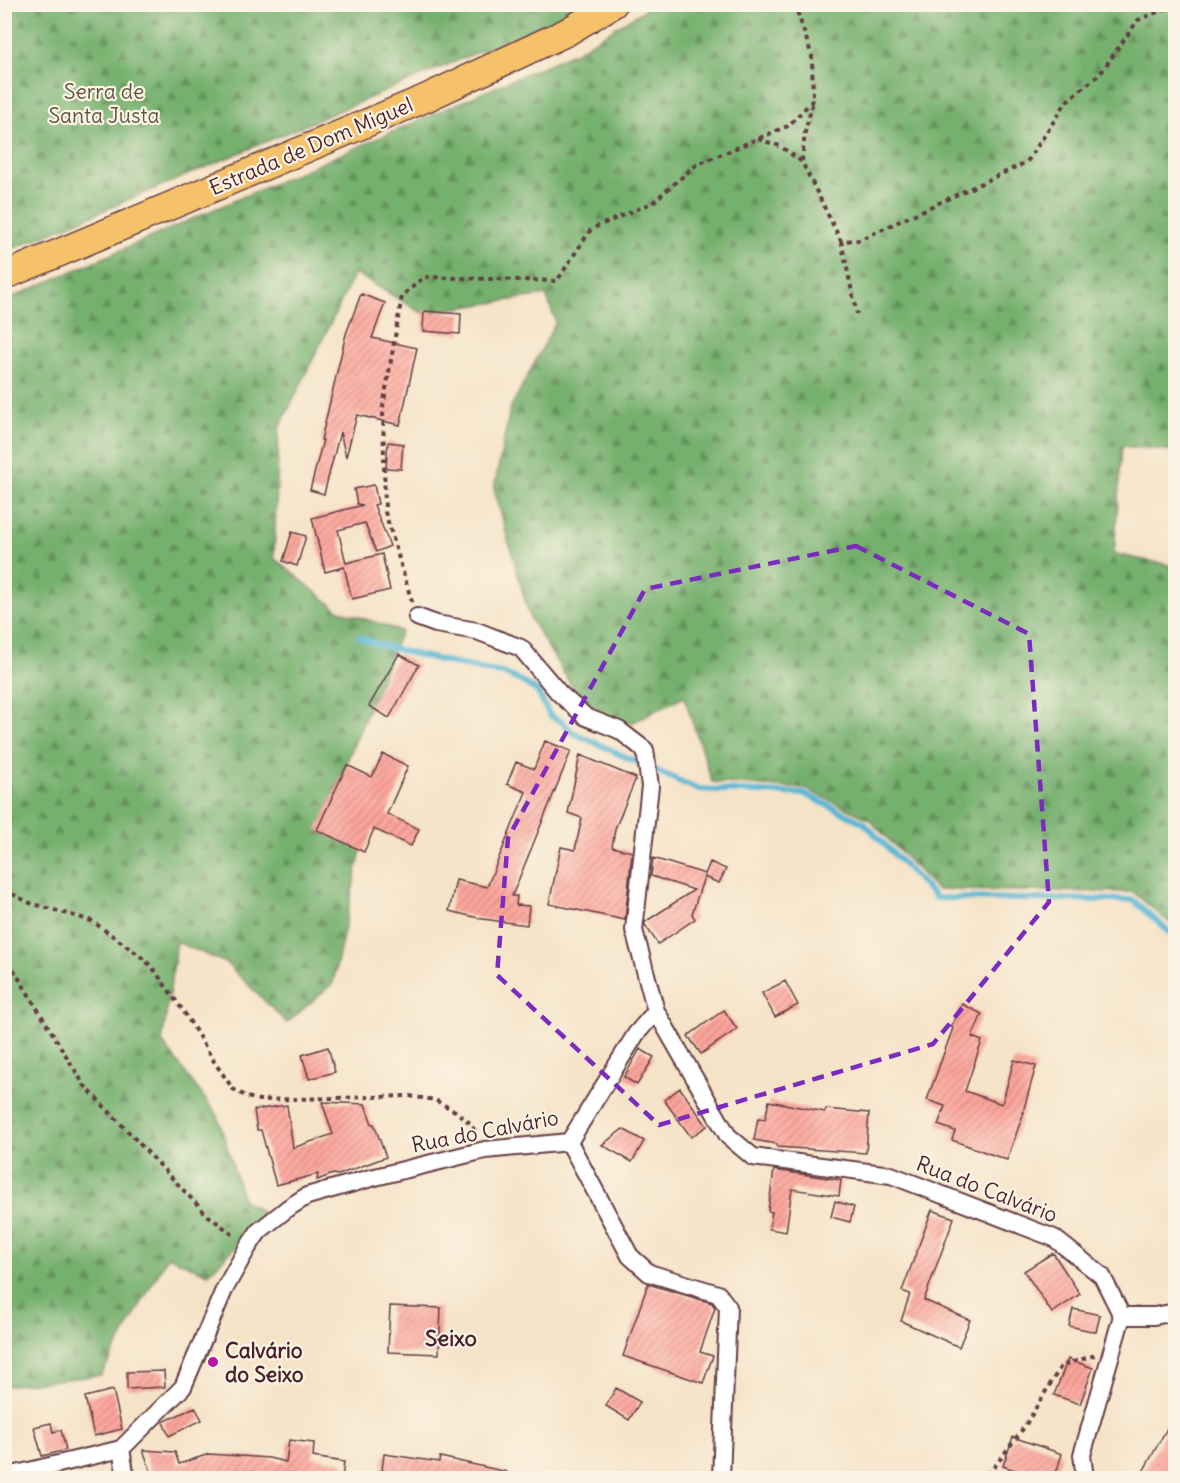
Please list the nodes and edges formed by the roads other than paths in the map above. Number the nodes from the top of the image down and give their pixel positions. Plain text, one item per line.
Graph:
1 (613, 4) edge
2 (4, 276) edge
3 (417, 617) road end
4 (656, 1011) junction
5 (569, 1142) junction
6 (1176, 1312) edge
7 (1122, 1316) junction
8 (121, 1449) junction
9 (4, 1477) edge
10 (126, 1479) edge
11 (721, 1479) edge
12 (1085, 1479) edge

1 - 2 main road, Estrada de Dom Miguel
3 - 4 street
4 - 5 street, Rua do Calvário
4 - 7 street, Rua do Calvário
5 - 8 street, Rua do Calvário
5 - 11 street
6 - 7 street
7 - 12 street
8 - 9 street
8 - 10 street

